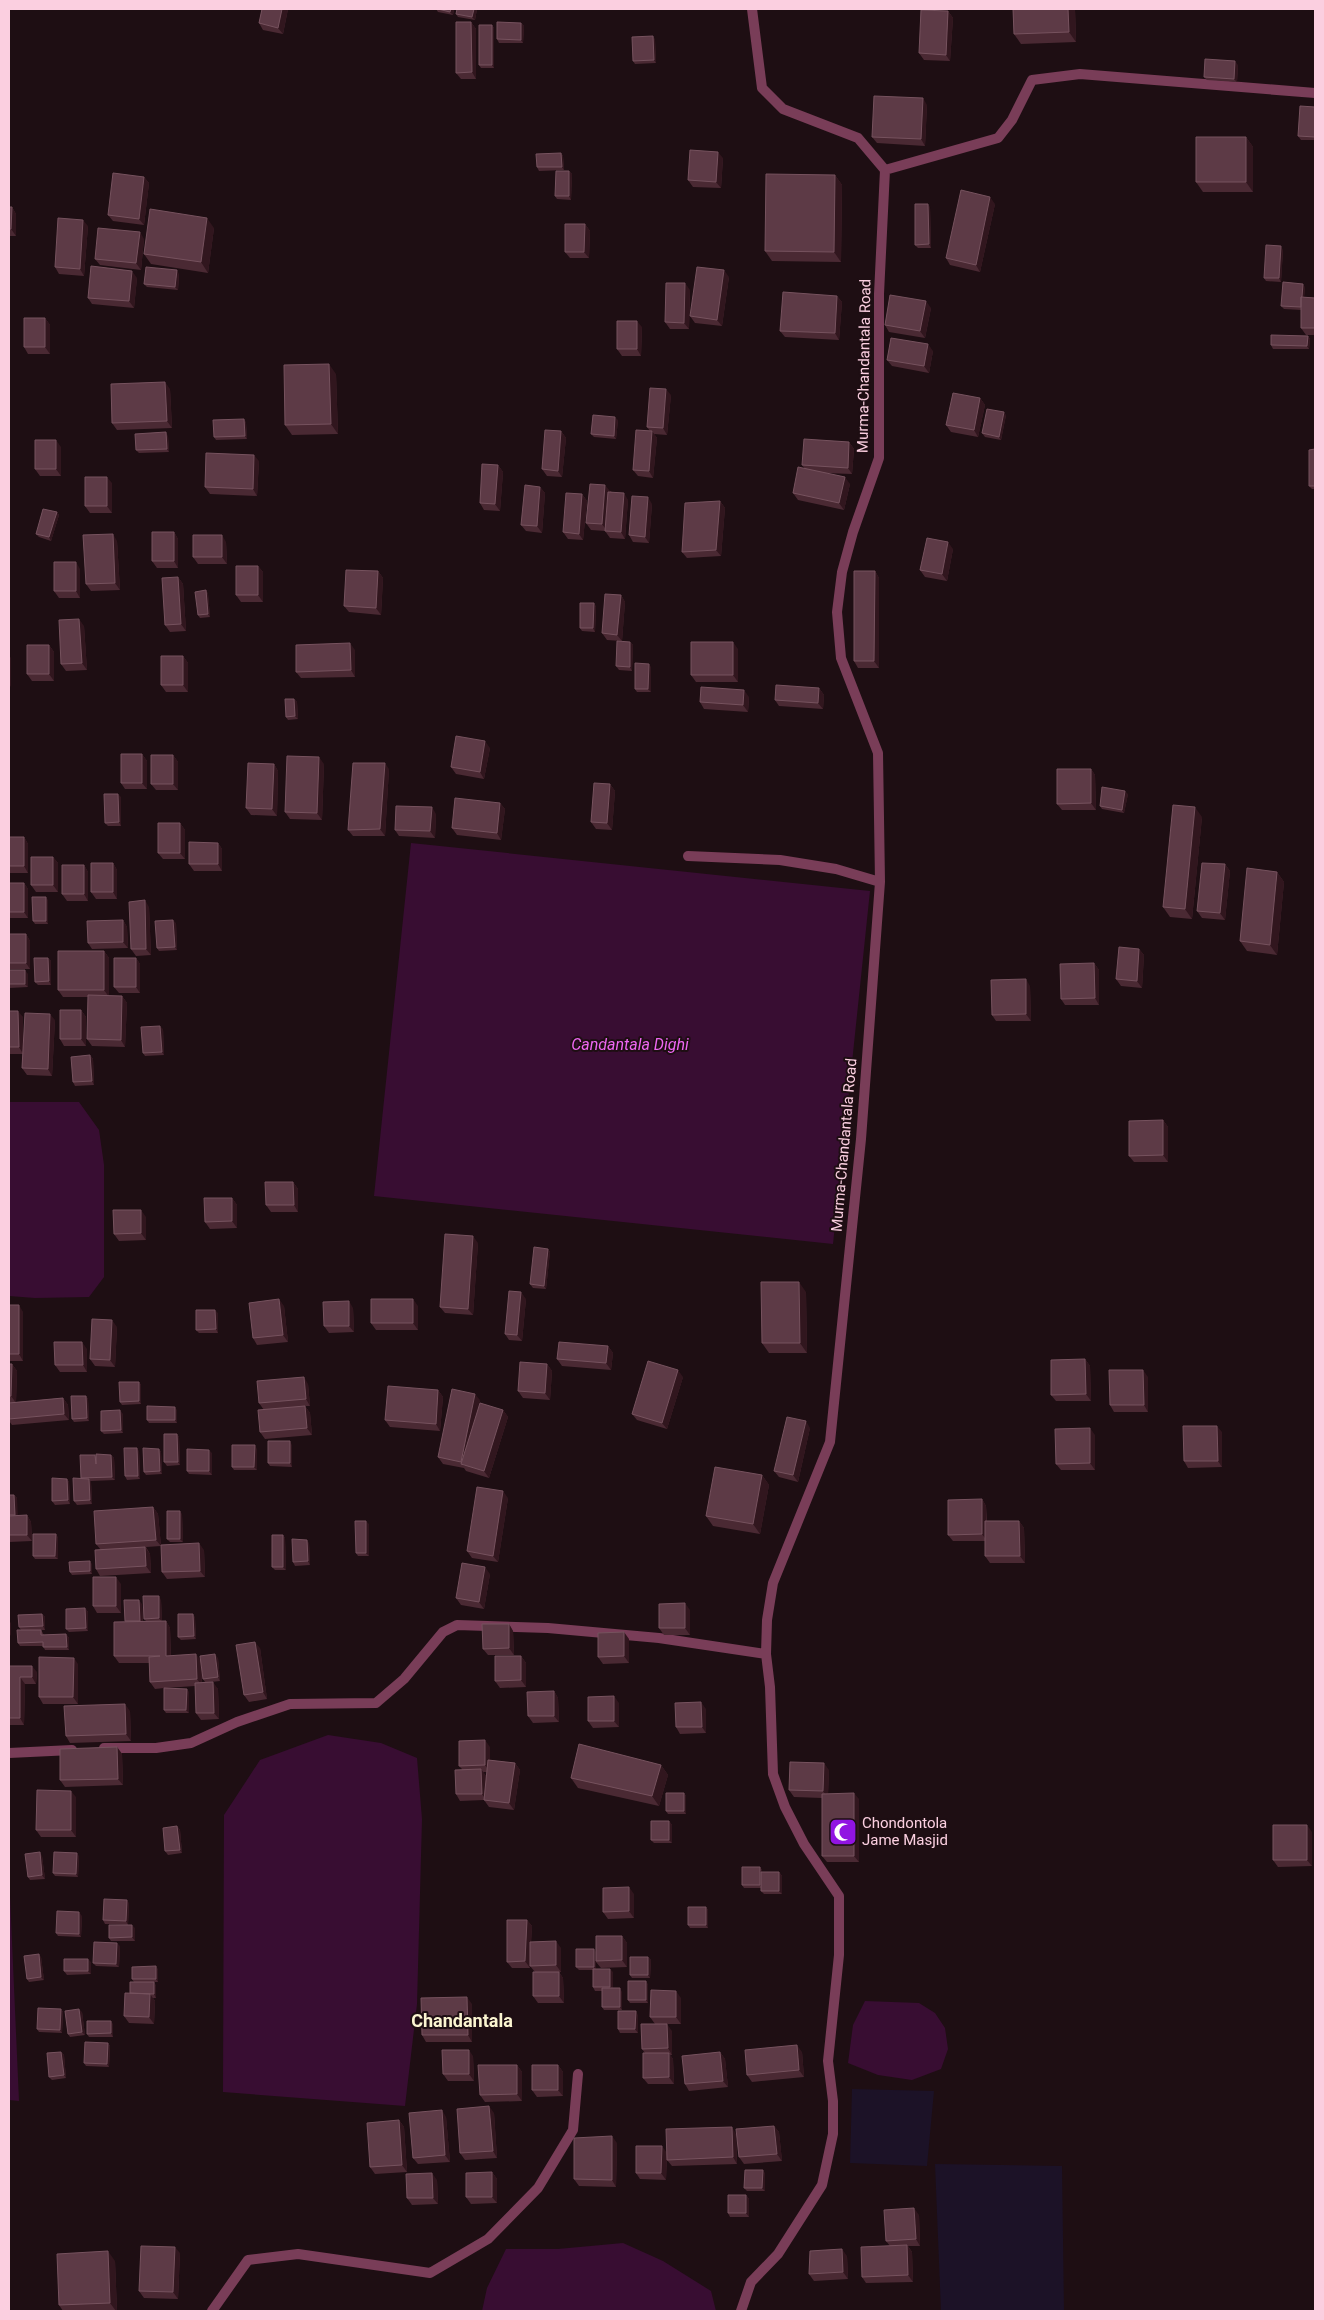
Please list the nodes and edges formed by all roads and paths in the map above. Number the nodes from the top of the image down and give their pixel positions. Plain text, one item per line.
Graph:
1 (752, 9) edge
2 (1315, 93) edge
3 (885, 170) junction
4 (688, 856) dead end
5 (880, 882) junction
6 (766, 1654) junction
7 (9, 1753) edge
8 (578, 2074) dead end
9 (212, 2311) edge
10 (741, 2311) edge

1 - 3 street
2 - 3 street
3 - 5 street, Murma-Chandantala Road
4 - 5 street
5 - 6 street, Murma-Chandantala Road
6 - 7 street
6 - 10 street, Murma-Chandantala Road
8 - 9 street

